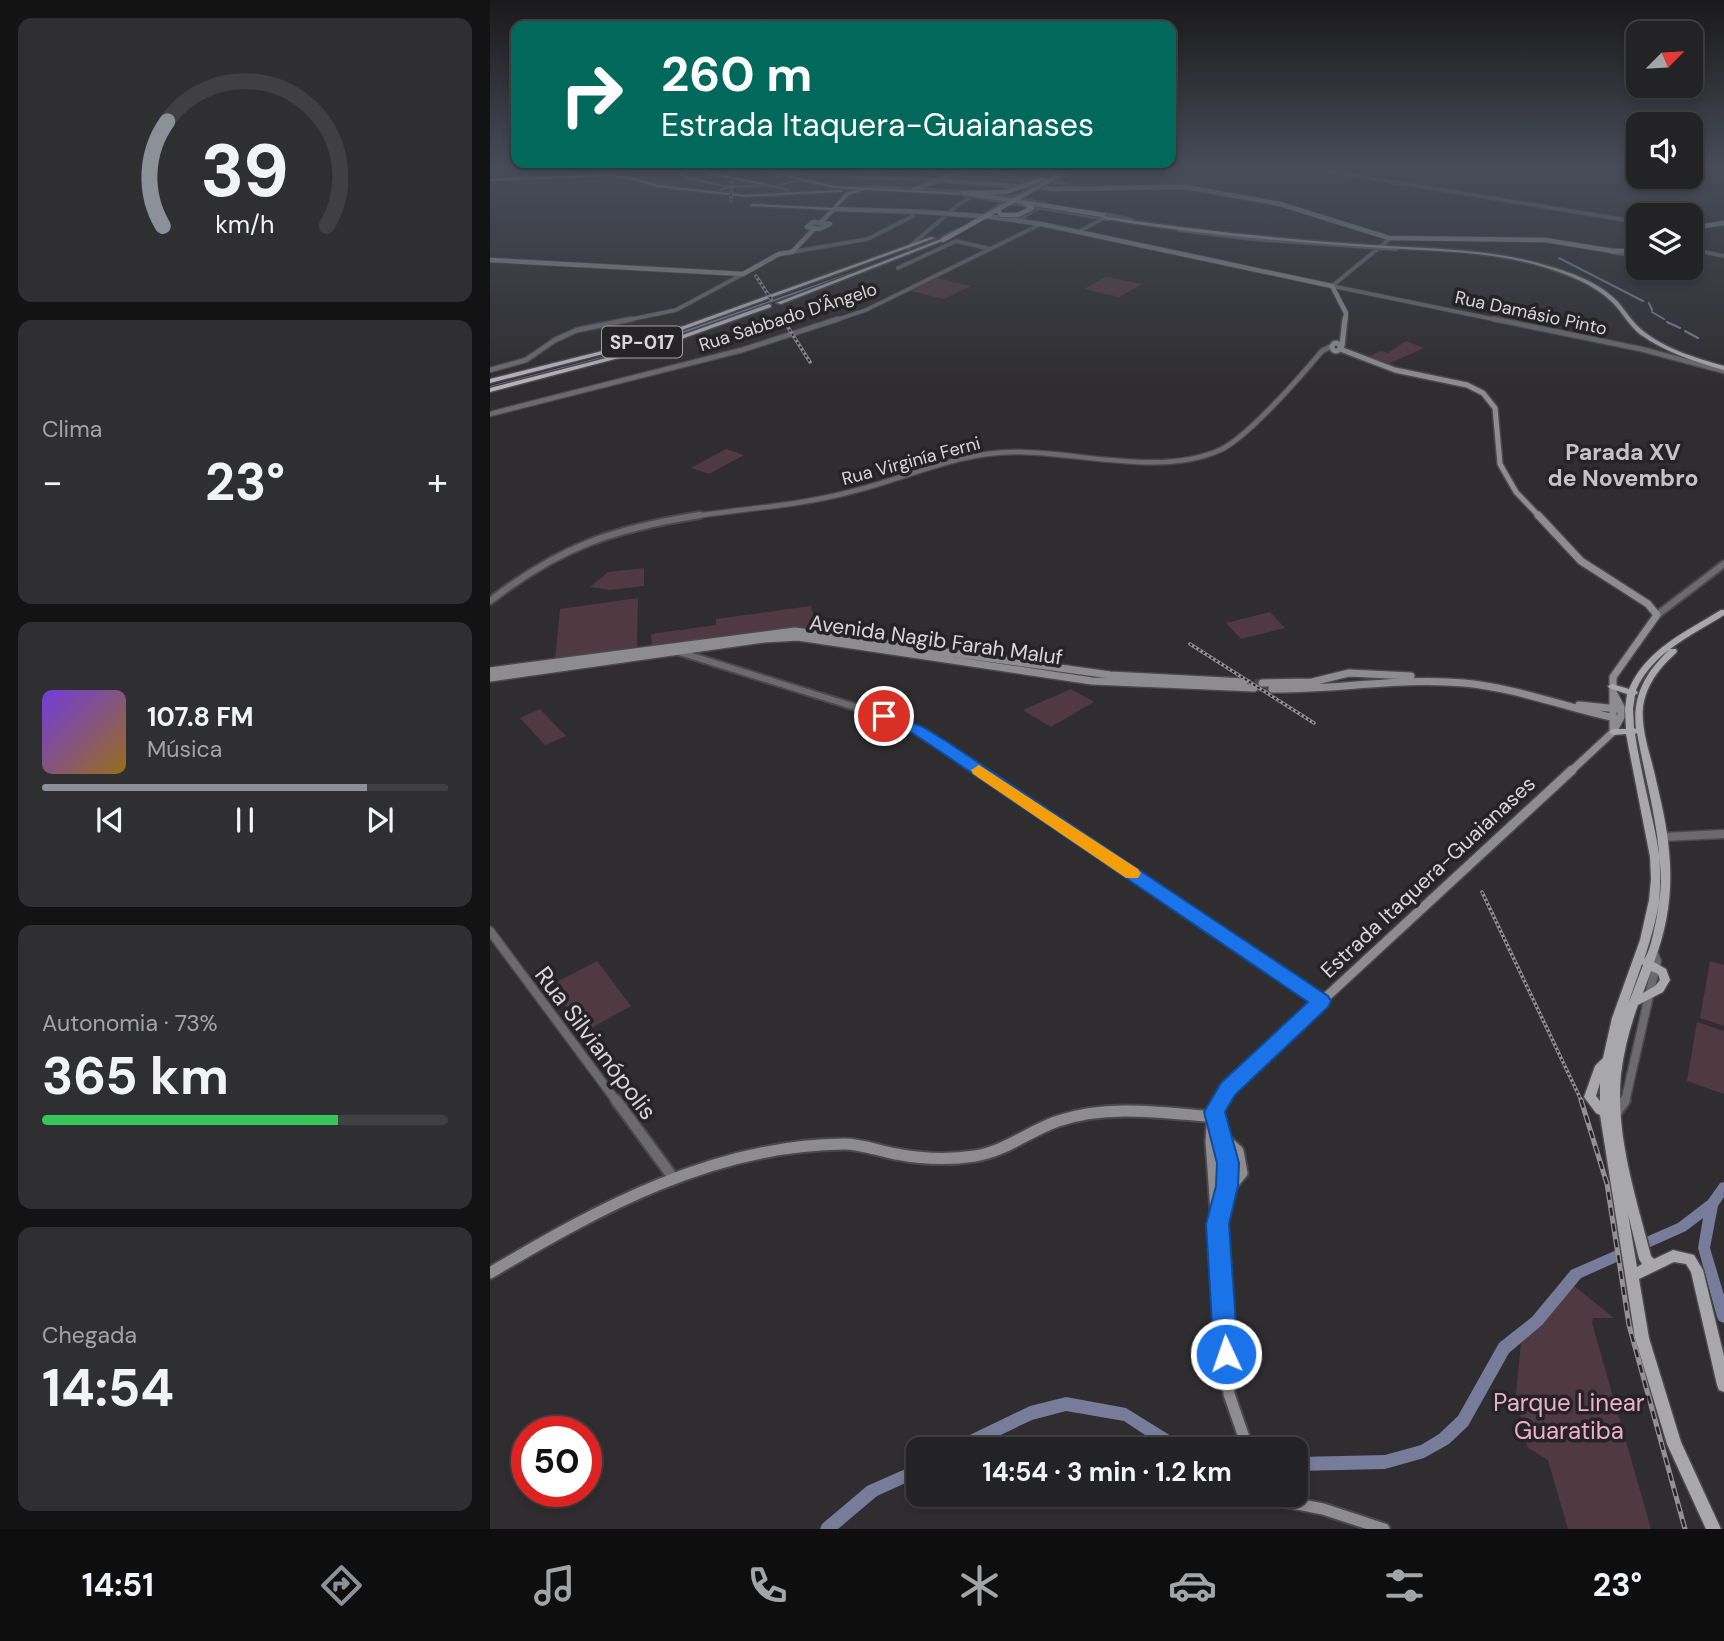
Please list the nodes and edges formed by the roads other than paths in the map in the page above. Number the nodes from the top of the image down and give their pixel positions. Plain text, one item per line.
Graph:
1 (804, 239) edge
2 (924, 239) edge
3 (932, 239) edge
4 (944, 239) edge
5 (1010, 239) edge
6 (1113, 239) edge
7 (1255, 239) edge
8 (1275, 239) edge
9 (1298, 239) edge
10 (1390, 239) edge
11 (1495, 239) edge
12 (858, 240) joint
13 (866, 240) dead end
14 (1286, 240) junction
15 (941, 241) junction
16 (1304, 243) junction
17 (1385, 246) junction
18 (908, 248) junction
19 (1441, 248) junction
20 (1596, 248) junction
21 (991, 249) junction
22 (1397, 249) joint
23 (1434, 250) junction
24 (1475, 251) junction
25 (1615, 251) junction
26 (1703, 251) edge
27 (792, 252) junction
28 (1626, 252) edge
29 (927, 254) junction
30 (1625, 254) joint
31 (1724, 256) edge
32 (490, 260) edge
33 (898, 268) joint
34 (865, 272) junction
35 (743, 274) junction
36 (785, 285) dead end
37 (1333, 287) junction
38 (1342, 288) joint
39 (790, 290) junction
40 (779, 303) dead end
41 (769, 306) dead end
42 (1339, 348) junction
43 (1724, 368) edge
44 (490, 370) edge
45 (490, 381) edge
46 (490, 390) edge
47 (490, 414) edge
48 (1724, 564) edge
49 (490, 601) edge
50 (1724, 612) edge
51 (1657, 615) junction
52 (1724, 617) edge
53 (872, 640) junction
54 (861, 645) junction
55 (676, 649) junction
56 (643, 653) junction
57 (490, 671) edge
58 (1363, 673) junction
59 (490, 678) edge
60 (1327, 678) junction
61 (1244, 681) tunnel mouth
62 (1364, 683) junction
63 (1336, 688) junction
64 (1272, 689) tunnel mouth
65 (1613, 689) junction
66 (1631, 692) junction
67 (1641, 698) junction
68 (1613, 708) junction
69 (1593, 710) junction
70 (1627, 724) junction
71 (1612, 732) junction
72 (1724, 834) edge
73 (1663, 837) junction
74 (490, 931) edge
75 (1648, 964) junction
76 (1647, 996) junction
77 (1321, 1001) junction
78 (1635, 1002) junction
79 (1611, 1113) junction
80 (1214, 1115) junction
81 (1220, 1135) junction
82 (1224, 1147) junction
83 (1238, 1150) junction
84 (1212, 1155) junction
85 (1213, 1169) junction
86 (672, 1176) junction
87 (1227, 1186) junction
88 (1218, 1221) junction
89 (1649, 1262) junction
90 (1631, 1272) junction
91 (490, 1273) edge
92 (1724, 1385) edge
93 (1244, 1437) edge
94 (1308, 1506) edge
95 (1384, 1529) edge
96 (1714, 1529) edge

1 - 27 main road
2 - 18 street
3 - 18 highway, SP-017, bridge
4 - 15 highway, bridge
5 - 21 street, Rua Sabbado D'Ângelo
6 - 37 main road
7 - 16 street
8 - 14 main road
9 - 17 main road
10 - 17 street
11 - 20 main road
12 - 13 street
12 - 27 street
14 - 16 main road
14 - 17 main road
15 - 29 highway
15 - 34 highway
16 - 17 street
17 - 19 main road
17 - 22 street
17 - 37 street
18 - 39 highway, SP-017
19 - 23 main road
19 - 24 main road
19 - 43 main road
20 - 25 main road
20 - 30 street
21 - 29 street
21 - 47 street, Rua Sabbado D'Ângelo
22 - 23 main road
23 - 24 main road
24 - 43 main road
25 - 28 main road
25 - 30 street
26 - 31 street
27 - 35 main road
29 - 33 street
32 - 35 main road
33 - 34 highway
34 - 40 highway
35 - 44 street
36 - 39 highway
37 - 38 main road
37 - 42 main road
38 - 43 street, Rua Damásio Pinto
39 - 45 highway, SP-017
41 - 46 highway, SP-017
42 - 49 street, Rua Virginía Ferni
42 - 51 main road
48 - 51 street
50 - 66 main road
51 - 65 main road
52 - 67 main road
53 - 54 main road
53 - 55 main road, Avenida Nagib Farah Maluf
53 - 61 main road, Avenida Nagib Farah Maluf
54 - 55 main road, Avenida Nagib Farah Maluf
54 - 60 main road, Avenida Nagib Farah Maluf
55 - 56 main road, Avenida Nagib Farah Maluf
55 - 77 street
56 - 57 main road, Avenida Nagib Farah Maluf
56 - 59 main road, Avenida Nagib Farah Maluf
58 - 60 main road, Avenida Nagib Farah Maluf
58 - 62 main road
58 - 69 main road, Avenida Nagib Farah Maluf
60 - 63 main road
62 - 63 main road, Avenida Nagib Farah Maluf
62 - 69 main road, Avenida Nagib Farah Maluf
63 - 64 main road, Avenida Nagib Farah Maluf
65 - 66 main road
65 - 68 main road
65 - 70 main road
66 - 67 main road
66 - 70 main road
67 - 70 main road
68 - 69 main road, Avenida Nagib Farah Maluf
68 - 70 main road
69 - 70 main road, Avenida Nagib Farah Maluf
70 - 71 main road
70 - 71 main road
70 - 73 main road
70 - 75 main road
71 - 77 main road, Estrada Itaquera-Guaianases
72 - 73 street
73 - 75 main road
74 - 86 street, Rua Silvianópolis
75 - 76 main road
75 - 78 main road
75 - 79 main road
76 - 78 main road
76 - 79 street
77 - 80 main road, Estrada Itaquera-Guaianases
78 - 79 main road
79 - 89 main road
79 - 90 main road
80 - 81 main road
80 - 84 main road
80 - 86 main road
81 - 82 main road
81 - 83 main road
82 - 83 main road
82 - 84 main road
82 - 87 main road
83 - 87 main road
84 - 85 main road
85 - 87 main road
85 - 88 main road
86 - 91 main road
87 - 88 main road
88 - 93 main road
89 - 90 main road
89 - 92 main road
90 - 96 main road
94 - 95 main road

